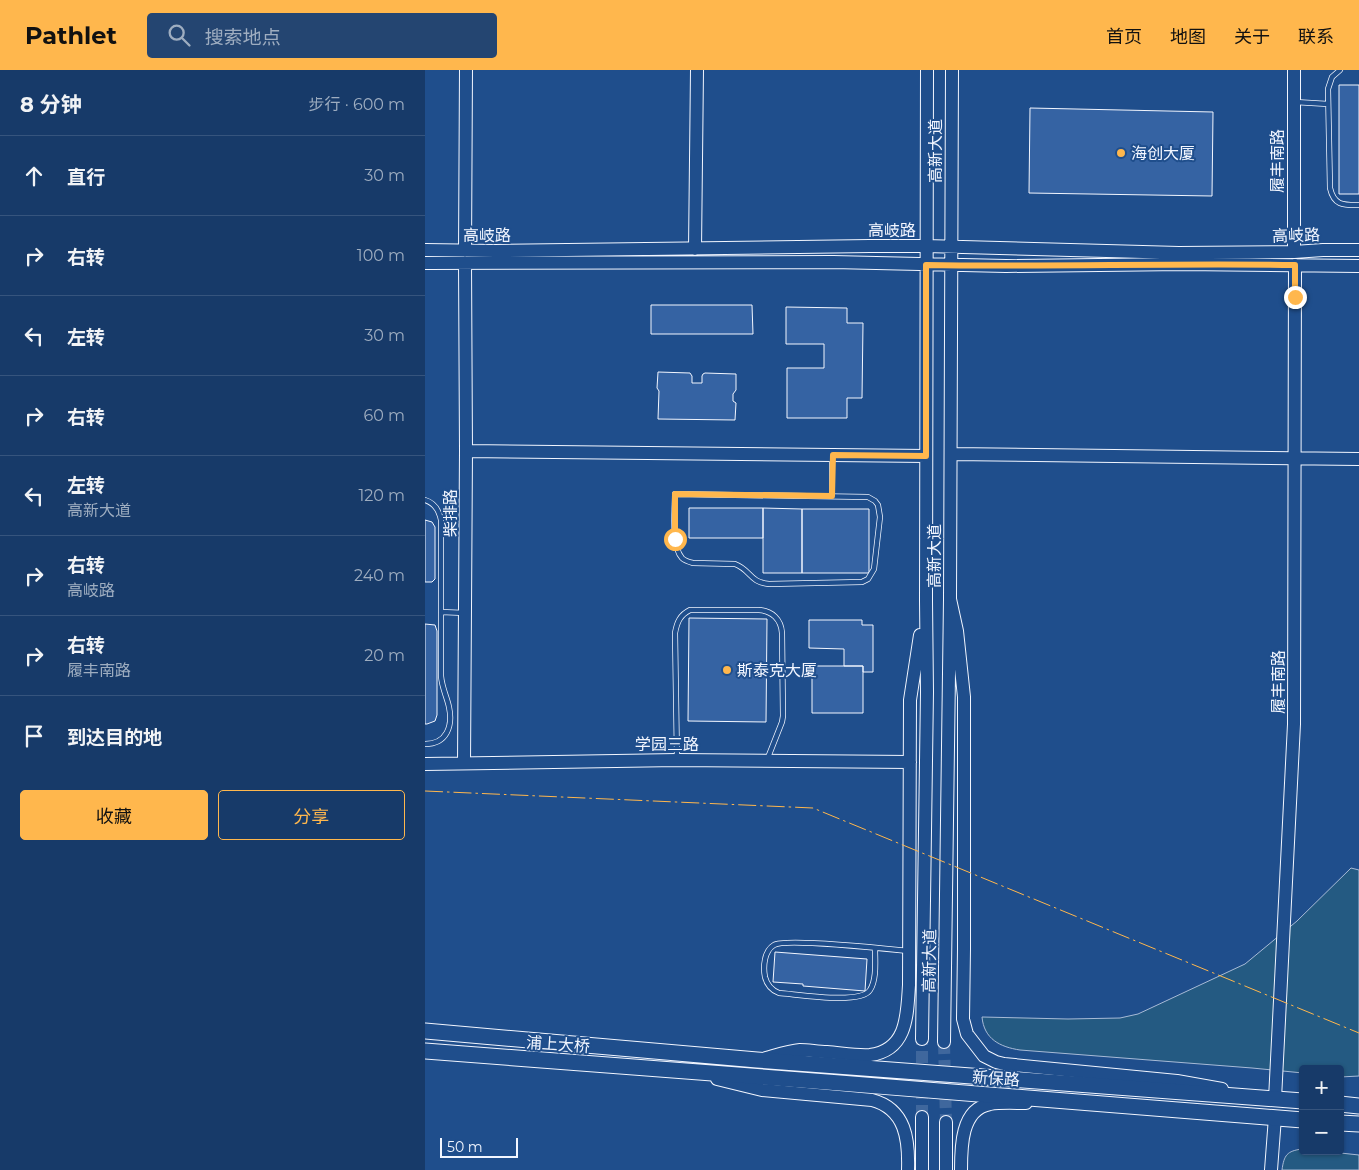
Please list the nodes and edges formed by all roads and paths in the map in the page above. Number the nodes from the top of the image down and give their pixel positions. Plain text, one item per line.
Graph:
1 (466, 70) edge
2 (697, 70) edge
3 (927, 70) edge
4 (952, 70) edge
5 (1294, 70) edge
6 (1339, 70) edge
7 (1294, 102) junction
8 (1329, 104) junction
9 (1359, 205) edge
10 (926, 246) junction
11 (951, 247) junction
12 (695, 248) junction
13 (425, 250) edge
14 (1359, 250) edge
15 (465, 257) junction
16 (1294, 259) junction
17 (425, 263) edge
18 (926, 265) junction
19 (951, 265) junction
20 (1359, 266) edge
21 (466, 451) junction
22 (951, 454) junction
23 (833, 455) junction
24 (926, 456) junction
25 (1294, 458) junction
26 (1359, 459) edge
27 (832, 496) junction
28 (425, 500) edge
29 (950, 599) junction
30 (925, 601) junction
31 (441, 612) junction
32 (465, 613) junction
33 (425, 744) edge
34 (677, 760) junction
35 (767, 760) junction
36 (910, 762) junction
37 (464, 763) junction
38 (425, 764) edge
39 (875, 948) junction
40 (909, 951) junction
41 (425, 1031) edge
42 (922, 1039) tunnel mouth
43 (945, 1042) tunnel mouth
44 (425, 1051) edge
45 (757, 1060) junction
46 (688, 1071) junction
47 (1275, 1099) junction
48 (1299, 1101) edge
49 (1091, 1102) junction
50 (1344, 1104) edge
51 (1359, 1106) edge
52 (921, 1117) tunnel mouth
53 (1275, 1117) junction
54 (1299, 1120) edge
55 (946, 1122) tunnel mouth
56 (1344, 1123) edge
57 (1359, 1124) edge
58 (908, 1170) edge
59 (922, 1170) edge
60 (946, 1170) edge
61 (961, 1170) edge
62 (1271, 1170) edge

1 - 15 main road, 柴排路
2 - 12 main road
3 - 10 main road, 高新大道
4 - 11 main road, 高新大道
5 - 7 main road, 履丰南路
6 - 8 lane
7 - 8 lane
7 - 16 main road, 履丰南路
8 - 9 lane
10 - 11 main road, 高岐路
10 - 12 main road, 高岐路
10 - 18 main road, 高新大道
11 - 16 main road, 高岐路
11 - 19 main road, 高新大道
12 - 15 main road, 高岐路
13 - 15 main road, 高岐路
14 - 16 main road, 高岐路
15 - 17 main road, 高岐路
15 - 18 main road, 高岐路
15 - 21 main road, 柴排路
16 - 19 main road, 高岐路
16 - 20 main road, 高岐路
16 - 25 main road, 履丰南路
18 - 19 main road, 高岐路
18 - 24 main road, 高新大道
19 - 22 main road, 高新大道
21 - 23 main road
21 - 32 main road, 柴排路
22 - 25 main road
22 - 29 main road, 高新大道
23 - 24 main road
23 - 27 lane
24 - 30 main road, 高新大道
25 - 26 main road
25 - 47 main road, 履丰南路
27 - 27 lane
28 - 31 lane
29 - 43 main road, 高新大道
29 - 47 main road
30 - 36 main road
30 - 42 main road, 高新大道
31 - 32 lane
31 - 33 lane
32 - 37 main road, 柴排路
34 - 35 main road, 学园三路
34 - 35 lane
34 - 37 main road, 学园三路
35 - 36 main road, 学园三路
36 - 40 main road
37 - 38 main road, 学园三路
39 - 39 lane
39 - 40 lane
40 - 45 main road
41 - 45 main road, 新保路
44 - 46 main road, 浦上大桥
45 - 47 main road, 新保路
46 - 49 main road, 新保路
46 - 58 main road
47 - 48 main road, 新保路
49 - 53 main road, 新保路
49 - 61 main road
50 - 51 main road
52 - 59 main road
53 - 54 main road, 新保路
53 - 62 main road
55 - 60 main road
56 - 57 main road

